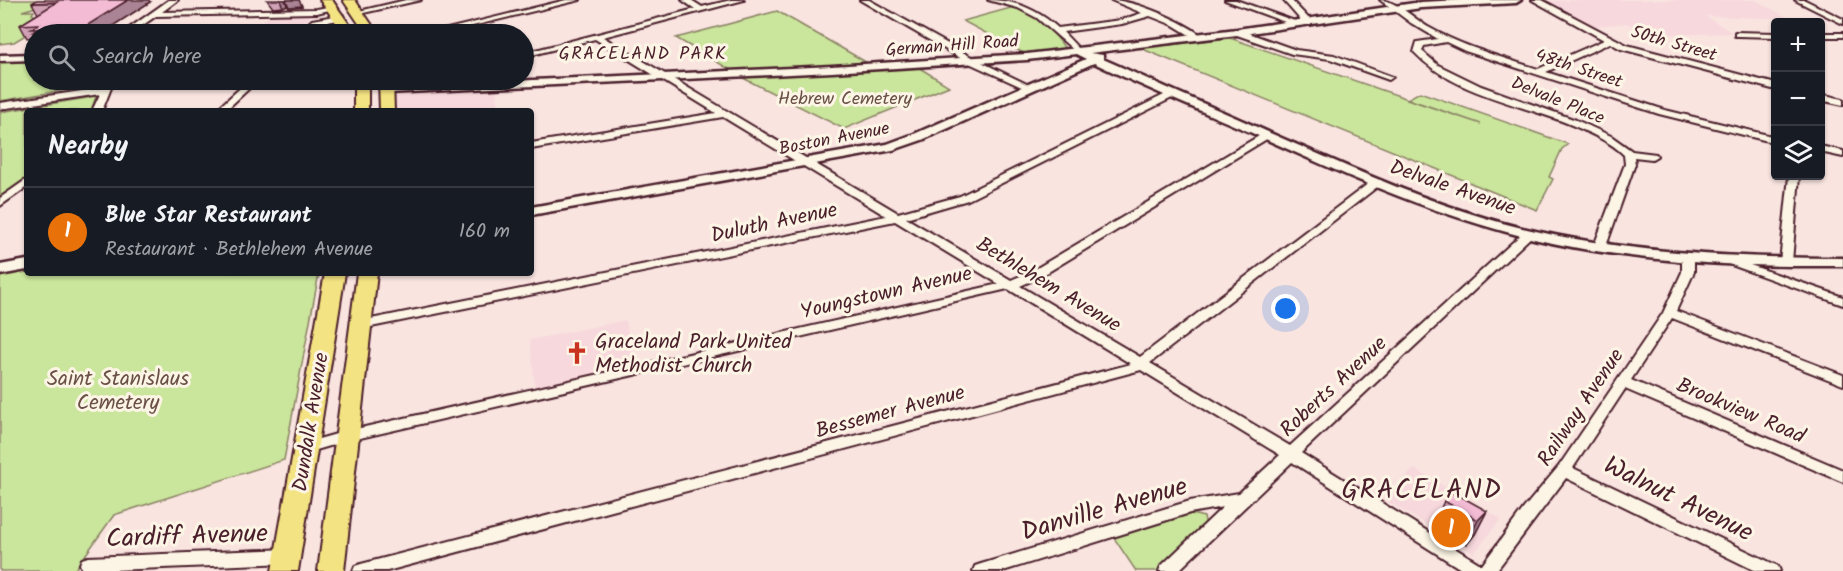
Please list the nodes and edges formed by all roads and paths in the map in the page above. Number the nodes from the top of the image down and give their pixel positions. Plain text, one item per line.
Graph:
1 (174, 0) edge
2 (349, 0) edge
3 (417, 0) edge
4 (576, 0) edge
5 (686, 0) edge
6 (740, 0) edge
7 (864, 0) edge
8 (992, 0) edge
9 (1115, 0) edge
10 (1229, 0) edge
11 (1287, 0) edge
12 (1384, 0) edge
13 (1516, 0) edge
14 (1536, 0) edge
15 (1799, 0) edge
16 (1478, 1) edge
17 (334, 6) edge
18 (1394, 9) junction
19 (701, 10) junction
20 (359, 12) junction
21 (1150, 13) junction
22 (154, 14) junction
23 (1843, 22) edge
24 (1303, 23) junction
25 (140, 24) edge
26 (313, 24) edge
27 (344, 24) edge
28 (366, 24) edge
29 (474, 24) edge
30 (1056, 32) junction
31 (1238, 32) junction
32 (1738, 34) dead end
33 (1771, 35) edge
34 (1825, 35) edge
35 (1843, 35) edge
36 (597, 37) junction
37 (1199, 37) junction
38 (1446, 40) junction
39 (1610, 40) junction
40 (1076, 50) junction
41 (534, 53) edge
42 (24, 57) edge
43 (0, 58) edge
44 (1093, 59) junction
45 (972, 61) junction
46 (1538, 72) junction
47 (664, 77) junction
48 (1389, 77) dead end
49 (534, 80) edge
50 (1771, 86) edge
51 (1029, 87) junction
52 (106, 90) joint
53 (243, 90) edge
54 (361, 90) edge
55 (387, 90) edge
56 (1173, 94) junction
57 (1825, 98) edge
58 (1843, 102) edge
59 (0, 106) edge
60 (98, 108) edge
61 (223, 108) edge
62 (362, 108) edge
63 (387, 108) edge
64 (725, 114) junction
65 (1267, 135) junction
66 (1771, 139) edge
67 (534, 146) edge
68 (1825, 150) edge
69 (1629, 154) junction
70 (1843, 154) edge
71 (1652, 156) dead end
72 (806, 162) junction
73 (1794, 180) edge
74 (1377, 182) junction
75 (24, 184) edge
76 (0, 203) edge
77 (534, 211) edge
78 (897, 217) junction
79 (1529, 233) junction
80 (1600, 246) junction
81 (1688, 258) junction
82 (1730, 261) junction
83 (1785, 262) junction
84 (1843, 262) edge
85 (24, 264) edge
86 (0, 268) edge
87 (335, 276) edge
88 (368, 276) edge
89 (1011, 285) junction
90 (1843, 301) edge
91 (1669, 313) junction
92 (361, 325) junction
93 (1140, 364) junction
94 (1843, 380) edge
95 (1622, 382) junction
96 (347, 436) junction
97 (306, 448) junction
98 (1291, 454) junction
99 (1564, 470) junction
100 (1843, 476) edge
101 (1243, 498) junction
102 (88, 564) dead end
103 (287, 564) edge
104 (331, 571) edge
105 (361, 571) edge
106 (981, 571) edge
107 (1167, 571) edge
108 (1477, 571) edge
109 (1487, 571) edge
110 (1772, 571) edge

1 - 22 street
2 - 20 main road
3 - 20 street
4 - 29 street
5 - 19 street
6 - 19 street
7 - 45 street
8 - 30 street
9 - 21 street
10 - 24 street
11 - 24 street
12 - 18 street, 48th Street
13 - 16 street, German Hill Road
14 - 39 street, 50th Street
15 - 23 street
16 - 18 street, German Hill Road
17 - 22 street
17 - 26 street
17 - 27 main road
18 - 24 street, German Hill Road
18 - 38 street, 48th Street
19 - 36 street
20 - 28 main road
21 - 30 street
21 - 37 street
22 - 25 street
24 - 31 street, German Hill Road
30 - 40 street
31 - 37 street, German Hill Road
31 - 48 street
32 - 33 street
34 - 35 street
36 - 41 street
36 - 47 street, Bethlehem Avenue
37 - 40 street, German Hill Road
37 - 44 street, Boston Avenue
38 - 46 street, 48th Street
38 - 69 street, Delvale Place
39 - 46 street
39 - 50 street, 50th Street
40 - 44 street, Delvale Avenue
40 - 45 street, German Hill Road
42 - 43 street
44 - 51 street, Boston Avenue
44 - 56 street, Delvale Avenue
45 - 47 street, German Hill Road
45 - 51 street
46 - 66 street, 48th Street
47 - 49 street, German Hill Road
47 - 64 street, Bethlehem Avenue
51 - 72 street, Boston Avenue
52 - 59 street
52 - 60 street
53 - 61 street
54 - 62 main road
55 - 63 main road
56 - 65 street, Delvale Avenue
56 - 78 street, Duluth Avenue
57 - 58 street
64 - 67 street
64 - 72 street, Bethlehem Avenue
65 - 74 street, Delvale Avenue
65 - 89 street, Youngstown Avenue
68 - 70 street
69 - 71 street
69 - 80 street
72 - 77 street, Boston Avenue
72 - 78 street, Bethlehem Avenue
73 - 83 street
74 - 79 street, Delvale Avenue
74 - 93 street, Bessemer Avenue
75 - 76 street
78 - 89 street, Bethlehem Avenue
78 - 92 street, Duluth Avenue
79 - 80 street, Delvale Avenue
79 - 98 street, Roberts Avenue
80 - 81 street, Delvale Avenue
81 - 82 street, Delvale Avenue
81 - 91 street, Railway Avenue
82 - 83 street, Delvale Avenue
82 - 90 street
83 - 84 street, Delvale Avenue
85 - 86 main road
87 - 97 main road, Dundalk Avenue
88 - 92 main road, Dundalk Avenue
89 - 93 street, Bethlehem Avenue
89 - 96 street, Youngstown Avenue
91 - 94 street
91 - 95 street, Railway Avenue
92 - 96 main road, Dundalk Avenue
93 - 98 street, Bethlehem Avenue
93 - 105 street, Bessemer Avenue
95 - 99 street, Railway Avenue
95 - 100 street, Brookview Road
96 - 97 street, Youngstown Avenue
96 - 104 main road, Dundalk Avenue
97 - 103 main road, Dundalk Avenue
98 - 101 street, Roberts Avenue
98 - 108 street, Bethlehem Avenue
99 - 109 street, Railway Avenue
99 - 110 street, Walnut Avenue
101 - 106 street, Danville Avenue
101 - 107 street, Roberts Avenue
102 - 103 street, Cardiff Avenue

